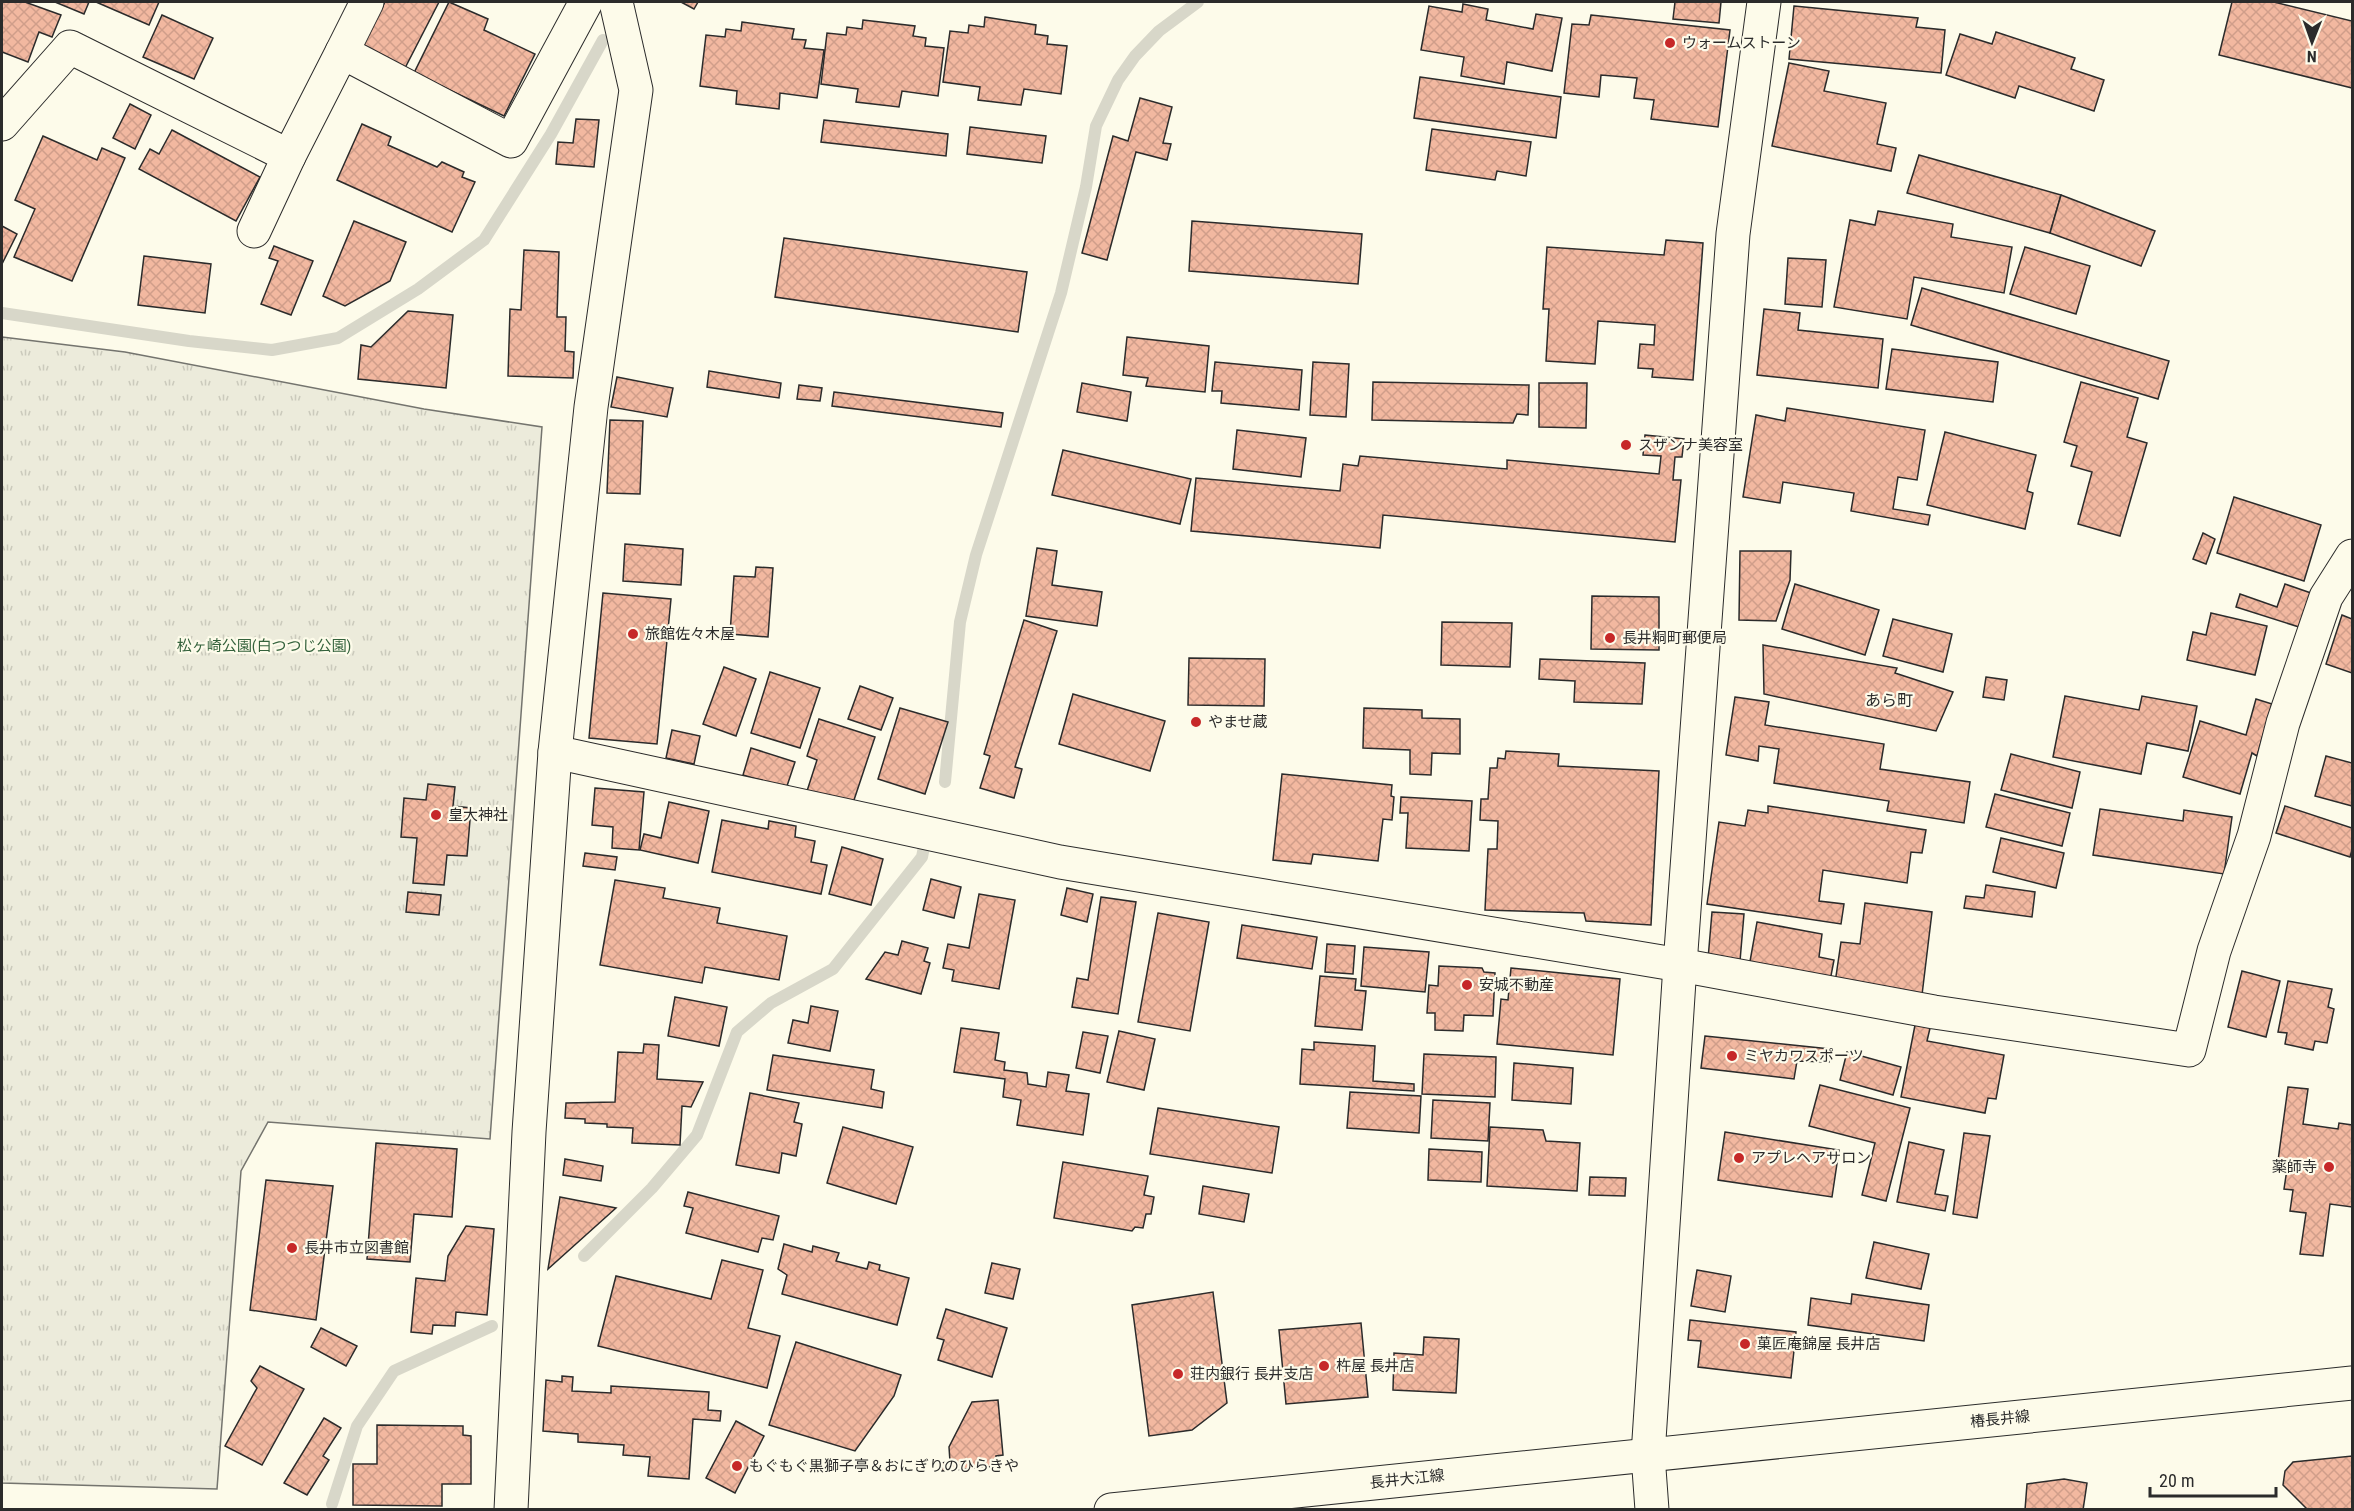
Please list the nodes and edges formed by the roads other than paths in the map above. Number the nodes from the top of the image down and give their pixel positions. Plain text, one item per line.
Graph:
1 (367, 2) edge
2 (586, 2) edge
3 (616, 2) edge
4 (1764, 2) edge
5 (342, 52) junction
6 (2, 124) edge
7 (289, 156) junction
8 (254, 231) dead end
9 (2352, 556) edge
10 (555, 752) junction
11 (1680, 965) junction
12 (2352, 1383) edge
13 (1648, 1455) junction
14 (511, 1509) edge
15 (1111, 1509) edge
16 (1652, 1509) edge

1 - 5 street
2 - 5 street
3 - 10 street
4 - 11 street
5 - 7 street
6 - 7 street
7 - 8 street
9 - 11 street
10 - 11 street
10 - 14 street
11 - 13 street
12 - 13 street, 椿長井線
13 - 15 street, 長井大江線
13 - 16 street

